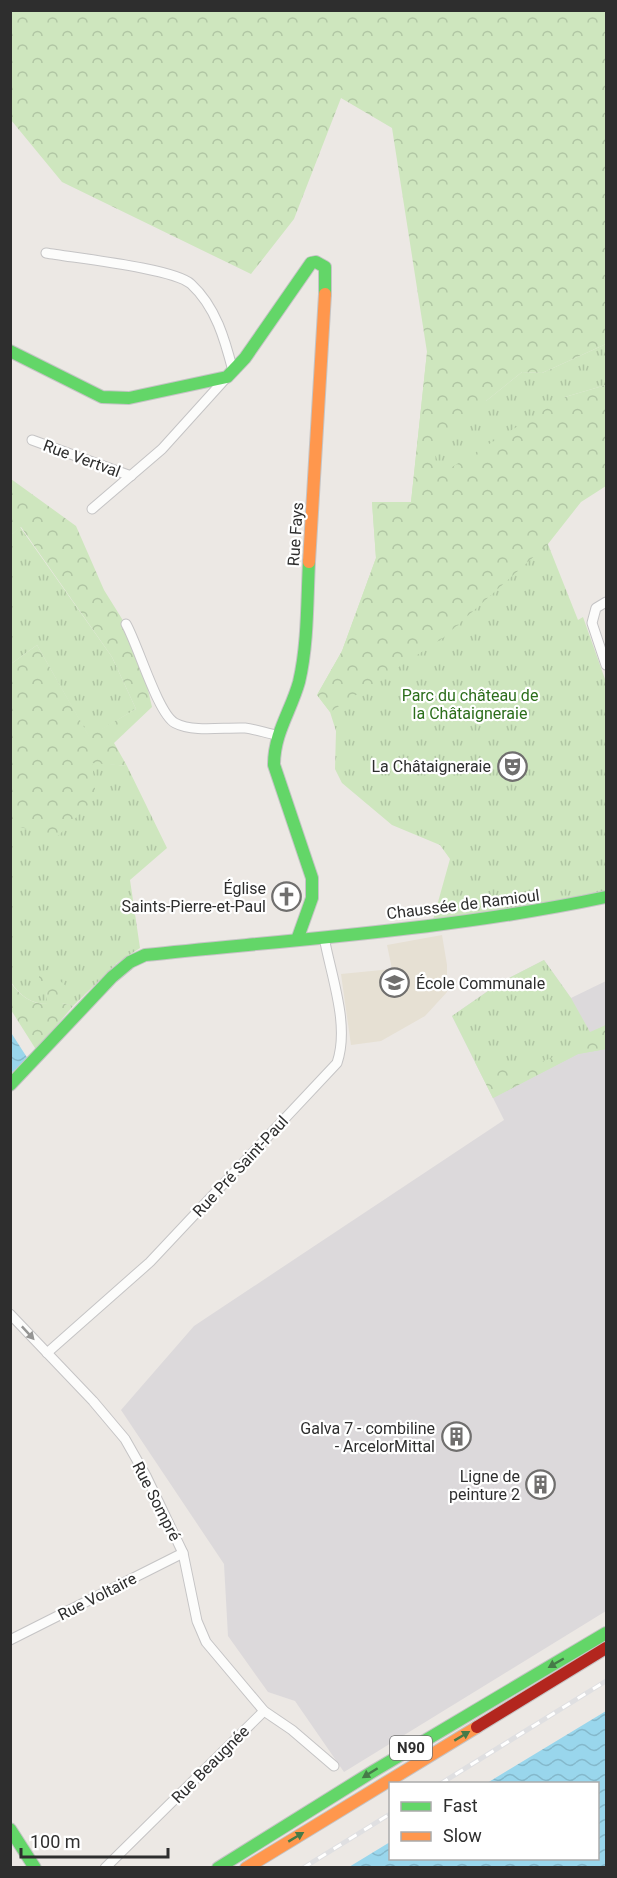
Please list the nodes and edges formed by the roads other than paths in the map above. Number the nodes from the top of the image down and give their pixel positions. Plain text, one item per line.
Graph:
1 (46, 253) dead end
2 (10, 351) edge
3 (230, 374) junction
4 (32, 440) dead end
5 (131, 476) junction
6 (92, 508) dead end
7 (606, 602) edge
8 (126, 624) dead end
9 (606, 665) edge
10 (276, 735) junction
11 (606, 897) edge
12 (324, 938) junction
13 (297, 940) junction
14 (10, 1085) edge
15 (10, 1314) edge
16 (46, 1353) junction
17 (183, 1553) junction
18 (606, 1633) edge
19 (10, 1640) edge
20 (606, 1648) edge
21 (264, 1711) junction
22 (334, 1766) dead end
23 (10, 1829) edge
24 (35, 1868) edge
25 (105, 1868) edge
26 (218, 1868) edge
27 (246, 1868) edge

1 - 3 street
2 - 3 main road
3 - 5 street
3 - 10 main road, Rue Fays
4 - 5 street, Rue Vertval
5 - 6 street
7 - 9 street
8 - 10 street
10 - 13 main road, Rue Fays
11 - 12 main road, Chaussée de Ramioul
12 - 13 main road, Chaussée de Ramioul
12 - 16 street, Rue Pré Saint-Paul
13 - 14 main road, Chaussée de Ramioul
15 -> 16 street, Rue Sompré
16 - 17 street, Rue Sompré
17 - 19 street, Rue Voltaire
17 - 21 street, Rue Sompré
18 -> 26 main road, N90
27 -> 20 main road, N90
21 - 22 street, Rue Sompré
21 - 25 street, Rue Beaugnée
23 - 24 main road

